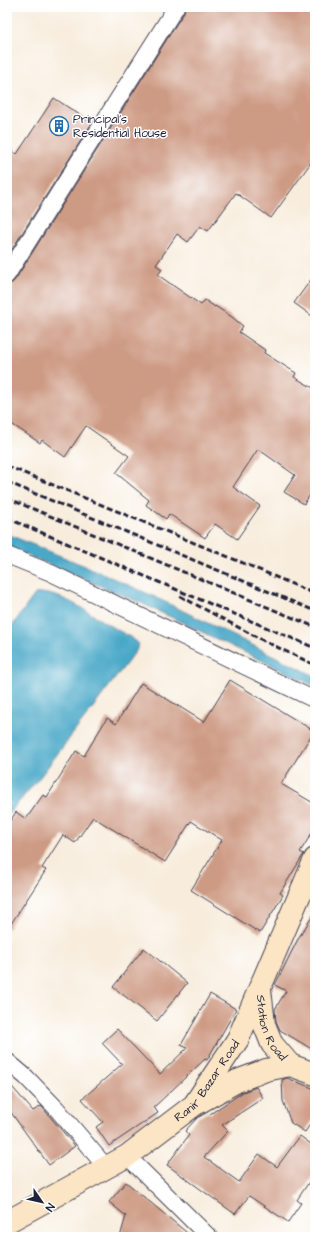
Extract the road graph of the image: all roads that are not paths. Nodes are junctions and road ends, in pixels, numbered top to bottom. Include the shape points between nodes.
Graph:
1 (176, 7) edge
2 (7, 275) edge
3 (7, 555) edge
4 (315, 700) edge
5 (315, 859) edge
6 (260, 987) junction
7 (7, 1061) edge
8 (290, 1065) junction
9 (315, 1074) edge
10 (194, 1106) junction
11 (127, 1156) junction
12 (106, 1167) junction
13 (7, 1222) edge
14 (209, 1237) edge

1 - 2 street
3 - 4 street via 49,572
5 - 6 main road, Ranir Bazar Road
6 - 8 main road, Station Road via 264,1024 272,1044
6 - 10 main road, Ranir Bazar Road via 238,1039
7 - 12 street via 41,1092
8 - 9 main road, Station Road
8 - 10 main road, Station Road via 266,1070 237,1081
10 - 11 main road, Ranir Bazar Road
11 - 12 main road, Ranir Bazar Road
11 - 14 street
12 - 13 main road, Ranir Bazar Road

